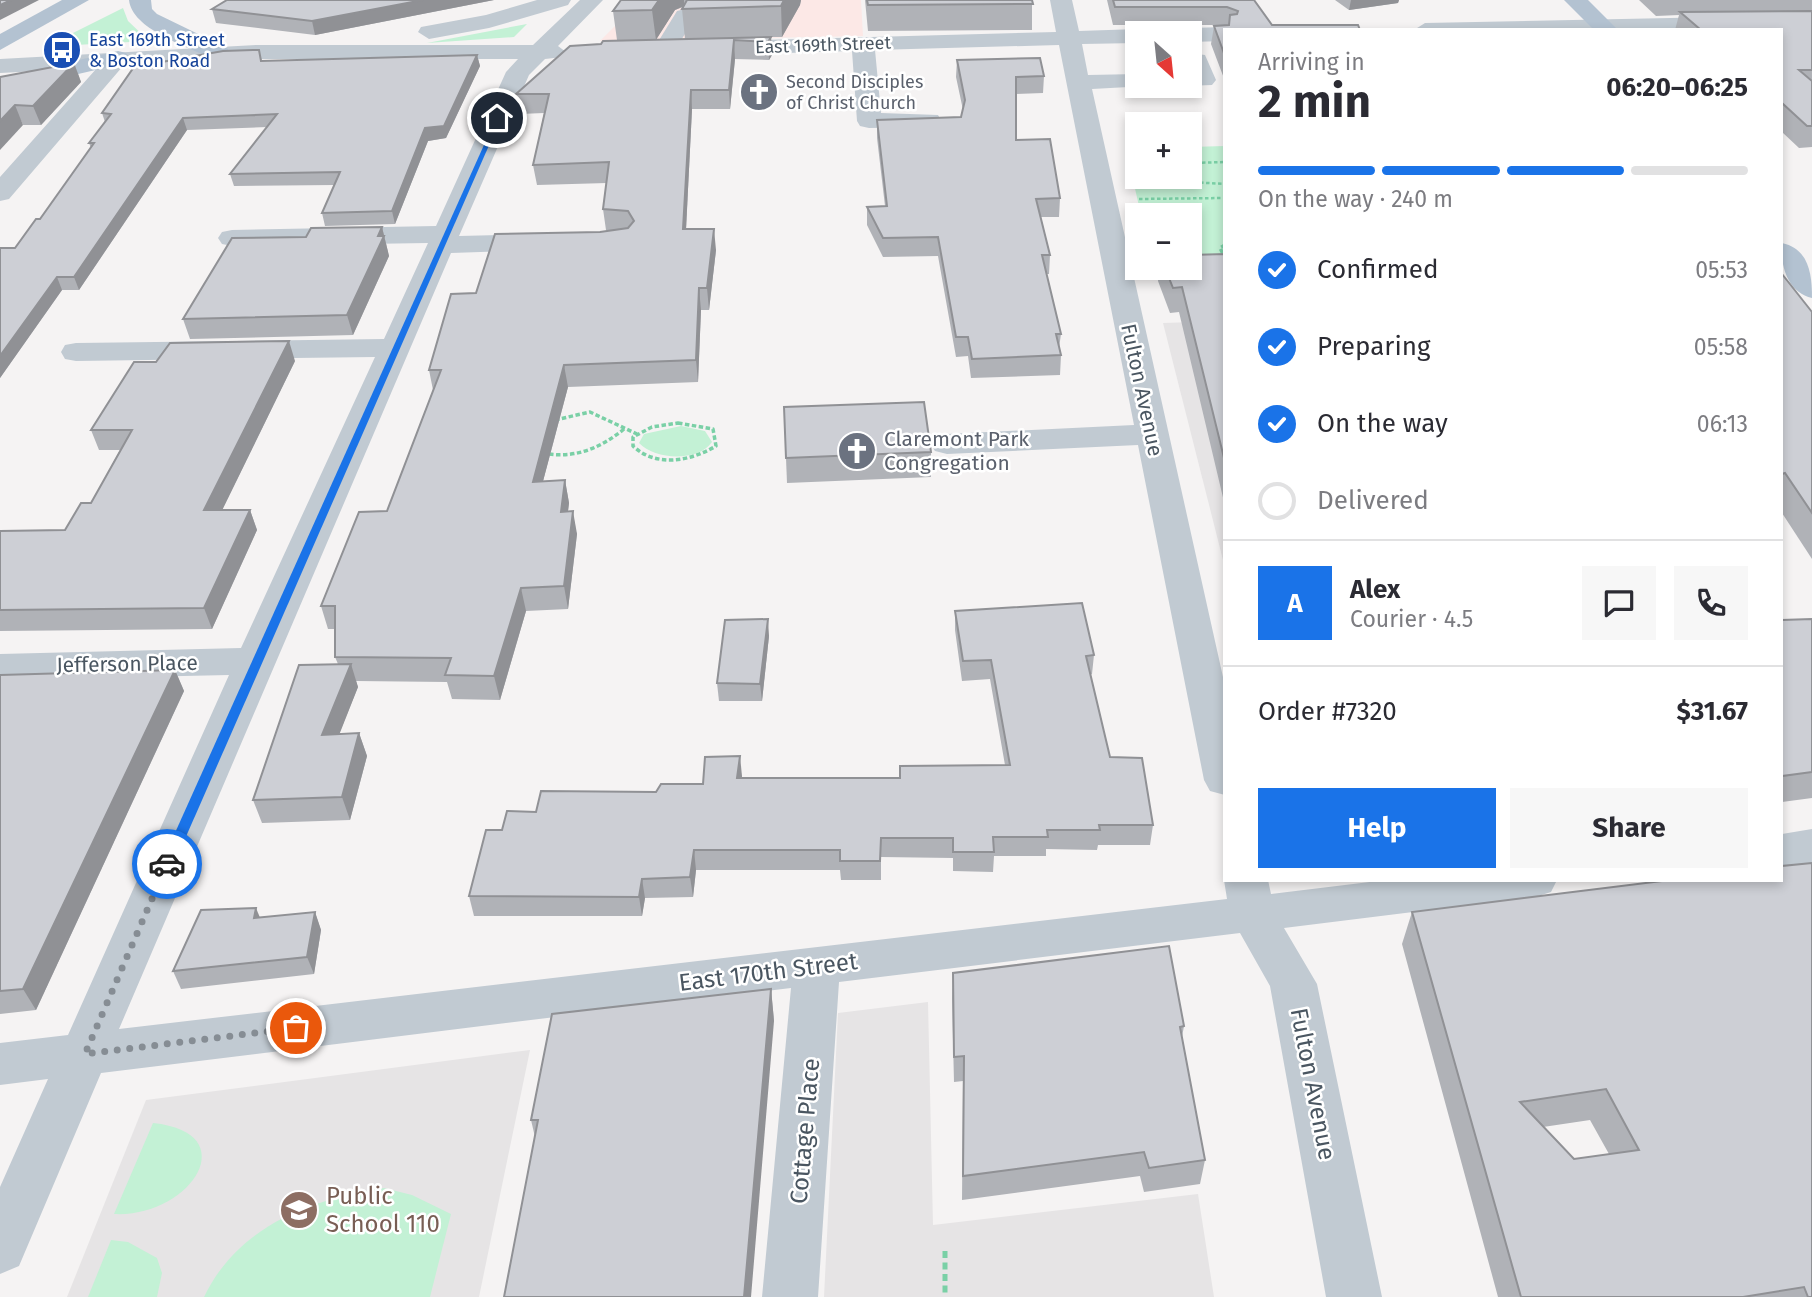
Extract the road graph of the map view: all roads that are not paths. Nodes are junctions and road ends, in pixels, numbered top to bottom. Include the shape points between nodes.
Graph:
1 (78, 0) edge
2 (140, 0) edge
3 (560, 0) edge
4 (592, 0) edge
5 (1061, 0) edge
6 (1575, 0) edge
7 (685, 16) dead end
8 (1812, 22) edge
9 (1606, 28) edge
10 (1223, 34) edge
11 (1202, 35) edge
12 (1125, 36) edge
13 (855, 38) junction
14 (1068, 38) junction
15 (0, 43) edge
16 (664, 50) junction
17 (256, 51) junction
18 (636, 51) edge
19 (557, 52) junction
20 (219, 53) junction
21 (118, 58) junction
22 (0, 66) edge
23 (865, 69) junction
24 (891, 69) dead end
25 (1125, 80) edge
26 (1076, 82) junction
27 (0, 85) edge
28 (950, 120) edge
29 (4, 183) edge
30 (232, 238) edge
31 (443, 240) junction
32 (565, 242) edge
33 (1783, 252) edge
34 (1812, 289) edge
35 (394, 348) junction
36 (76, 352) dead end
37 (1152, 435) junction
38 (947, 444) dead end
39 (255, 661) junction
40 (0, 667) edge
41 (1223, 771) edge
42 (1812, 846) edge
43 (1783, 850) edge
44 (1503, 882) edge
45 (1250, 898) edge
46 (817, 966) junction
47 (85, 1054) junction
48 (0, 1064) edge
49 (0, 1248) edge
50 (790, 1297) edge
51 (1354, 1297) edge

1 - 15 main road
2 - 20 main road via 141,11 149,19
3 - 17 street via 450,29
4 - 19 street
5 - 14 street, Fulton Avenue
6 - 9 main road
7 - 16 street
8 - 9 street
10 - 11 street
12 - 14 street, East 169th Street
13 - 14 street, East 169th Street
13 - 16 street, East 169th Street via 803,36
13 - 23 street
14 - 26 street, Fulton Avenue
16 - 18 street, East 169th Street
17 - 19 street
17 - 20 street
19 - 31 street via 518,72
20 - 21 street
21 - 22 street
21 - 27 main road
21 - 29 street
23 - 24 street
23 - 28 street via 869,121
25 - 26 street
26 - 37 street, Fulton Avenue
30 - 31 street
31 - 32 street
31 - 35 street
33 - 34 main road
35 - 36 street
35 - 39 street
37 - 38 street
37 - 41 street, Fulton Avenue
39 - 40 street, Jefferson Place
39 - 47 street
42 - 43 street
44 - 45 street, East 170th Street
45 - 46 street, East 170th Street
45 - 51 street, Fulton Avenue via 1293,984
46 - 47 street, East 170th Street
46 - 50 street, Cottage Place
47 - 48 street, East 170th Street
47 - 49 street

